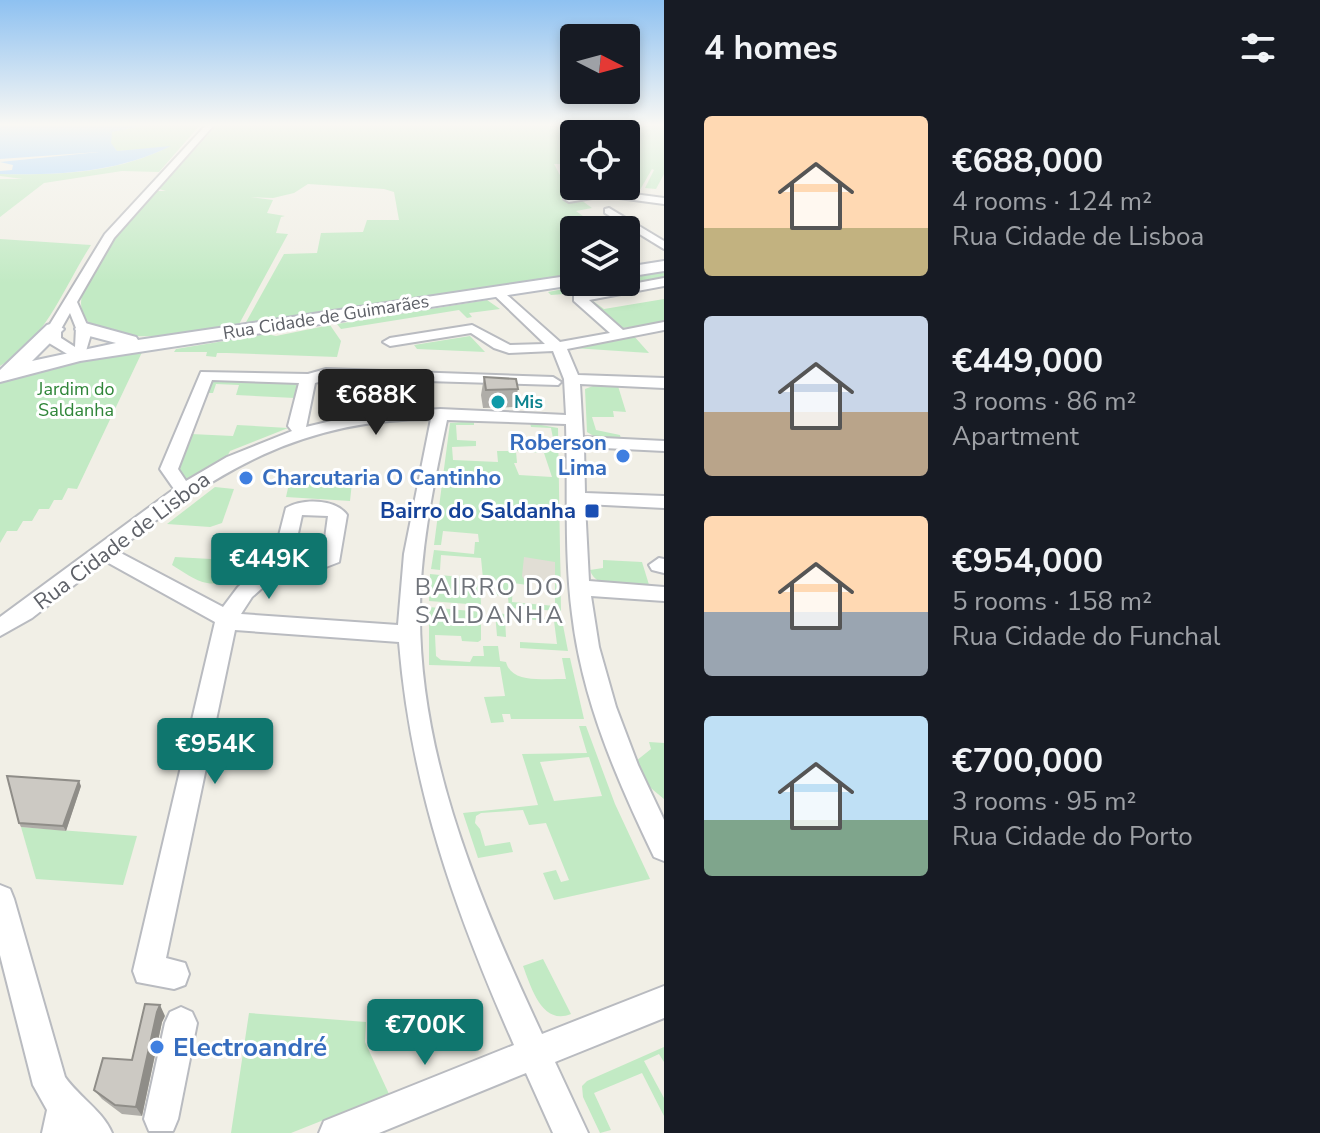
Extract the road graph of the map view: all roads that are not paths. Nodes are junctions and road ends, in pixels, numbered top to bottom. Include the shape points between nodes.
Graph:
1 (162, 178) edge
2 (625, 200) edge
3 (609, 211) dead end
4 (657, 215) edge
5 (664, 246) edge
6 (664, 266) edge
7 (640, 270) edge
8 (560, 282) edge
9 (664, 282) edge
10 (498, 291) junction
11 (71, 303) junction
12 (664, 326) edge
13 (54, 329) junction
14 (85, 329) junction
15 (619, 334) junction
16 (390, 342) dead end
17 (150, 343) junction
18 (555, 345) junction
19 (79, 355) junction
20 (1, 376) edge
21 (308, 379) junction
22 (572, 379) junction
23 (553, 382) dead end
24 (664, 383) edge
25 (440, 414) junction
26 (469, 415) junction
27 (360, 418) junction
28 (575, 420) junction
29 (301, 431) junction
30 (576, 442) junction
31 (664, 446) edge
32 (184, 491) junction
33 (577, 498) junction
34 (664, 502) edge
35 (105, 553) junction
36 (283, 558) dead end
37 (581, 588) junction
38 (664, 594) edge
39 (227, 618) junction
40 (0, 628) edge
41 (409, 634) junction
42 (654, 807) edge
43 (664, 848) edge
44 (0, 899) edge
45 (174, 974) dead end
46 (664, 1002) edge
47 (181, 1023) dead end
48 (535, 1055) junction
49 (161, 1119) dead end
50 (62, 1120) edge
51 (95, 1133) edge
52 (336, 1133) edge
53 (571, 1133) edge

1 - 11 street via 109,236
2 - 4 street
3 - 4 street
4 - 5 street
6 - 7 main road
8 - 10 main road, Rua Cidade de Guimarães
9 - 15 street via 579,298
10 - 17 main road, Rua Cidade de Guimarães
10 - 18 street
11 - 13 street
11 - 14 street
12 - 15 street
13 - 19 street via 54,340
13 - 20 main road
14 - 17 main road
14 - 19 street
15 - 18 street
16 - 18 street via 472,329 512,350
17 - 19 main road, Rua Cidade de Guimarães
18 - 22 street via 564,354
19 - 20 main road, Rua Cidade de Guimarães
21 - 23 street via 326,373
21 - 29 street via 296,426
21 - 32 street via 206,375 169,469
22 - 24 street
22 - 28 street
25 - 26 street, Rua Cidade de Lisboa
25 - 27 street, Rua Cidade de Lisboa
25 - 41 street
26 - 27 street via 467,387 370,382 365,384
26 - 28 street, Rua Cidade de Lisboa
27 - 29 street, Rua Cidade de Lisboa
28 - 30 street
29 - 32 street, Rua Cidade de Lisboa via 249,452
30 - 31 street
30 - 33 street
32 - 35 street, Rua Cidade de Lisboa
33 - 34 street
33 - 37 street
35 - 39 street
35 - 40 street, Rua Cidade de Lisboa
36 - 39 street via 245,592
37 - 38 street
37 - 42 street via 593,662 613,728
39 - 41 street via 256,626
39 - 45 street via 148,971
41 - 48 street via 441,820 495,972
42 - 43 street
44 - 50 street
46 - 48 street
47 - 49 street
48 - 52 street
48 - 53 street
50 - 51 street

